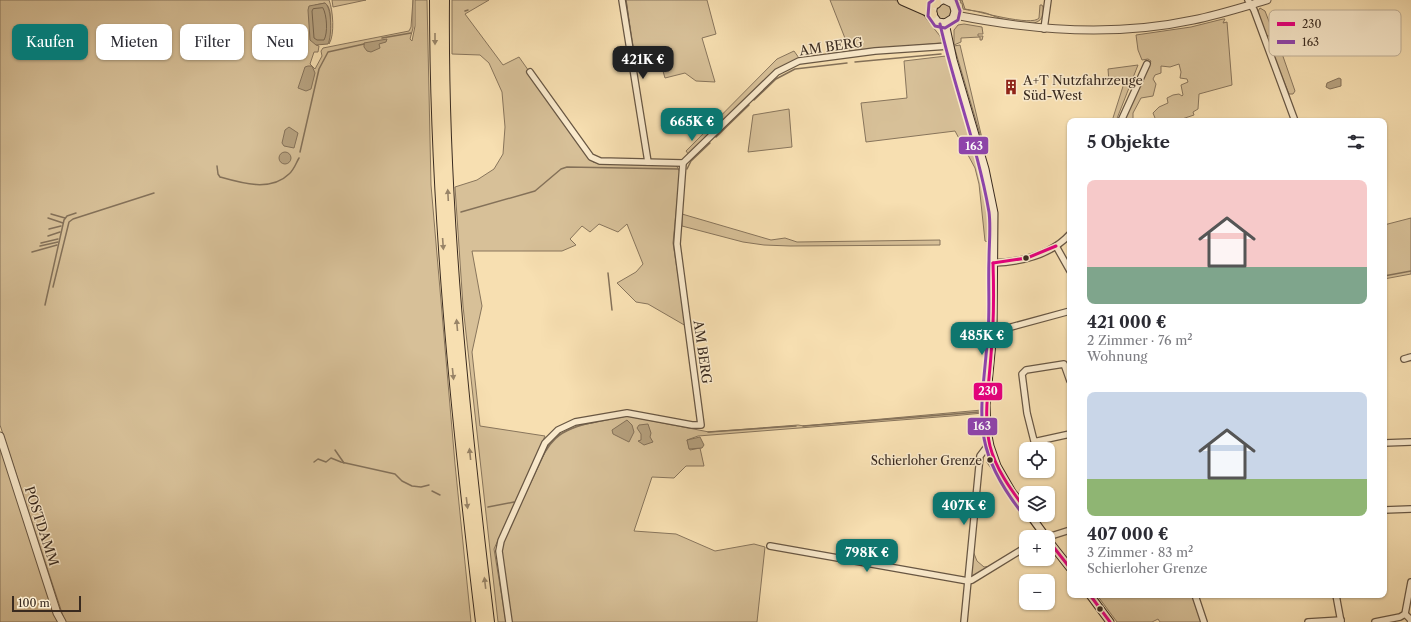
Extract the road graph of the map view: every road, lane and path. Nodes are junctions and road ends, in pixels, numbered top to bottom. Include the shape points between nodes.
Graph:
1 (435, 0) edge
2 (444, 0) edge
3 (622, 0) edge
4 (902, 0) edge
5 (1048, 0) edge
6 (1267, 0) edge
7 (941, 1) edge
8 (1249, 2) edge
9 (912, 4) junction
10 (932, 14) junction
11 (955, 15) junction
12 (945, 23) junction
13 (1044, 29) junction
14 (950, 46) junction
15 (1269, 54) edge
16 (1270, 56) edge
17 (1147, 64) dead end
18 (530, 72) dead end
19 (1122, 118) edge
20 (1294, 118) edge
21 (648, 162) junction
22 (683, 163) junction
23 (1067, 237) edge
24 (1056, 246) junction
25 (993, 263) junction
26 (1067, 266) edge
27 (1067, 312) edge
28 (993, 332) junction
29 (1411, 357) edge
30 (1404, 359) dead end
31 (1067, 372) edge
32 (1067, 435) edge
33 (0, 436) edge
34 (1411, 442) edge
35 (1387, 443) edge
36 (990, 446) junction
37 (1019, 500) edge
38 (1411, 509) edge
39 (1387, 510) edge
40 (1067, 531) edge
41 (1055, 535) edge
42 (770, 546) dead end
43 (1055, 548) edge
44 (1019, 551) edge
45 (1067, 564) edge
46 (968, 581) junction
47 (1411, 582) edge
48 (1092, 598) edge
49 (1196, 598) edge
50 (1337, 598) edge
51 (1405, 614) junction
52 (1341, 621) edge
53 (62, 622) edge
54 (481, 622) edge
55 (489, 622) edge
56 (509, 622) edge
57 (964, 622) edge
58 (1110, 622) edge
59 (1204, 622) edge
60 (1308, 622) edge
61 (1375, 622) edge
62 (1411, 622) edge

1 -> 54 highway via 439,179 447,305
55 -> 2 highway via 455,296 444,98
3 - 21 street
4 - 9 highway
5 - 13 street
6 - 8 main road
7 - 9 highway
7 - 10 main road via 932,8
7 - 11 main road via 953,4
8 - 13 main road via 1192,20 1135,29
8 - 15 street
9 - 10 highway
10 - 12 main road via 938,22
11 - 12 main road
11 - 13 main road
12 - 14 main road
14 - 22 street, AM BERG via 875,51 792,63 777,72
14 - 25 main road via 991,191 994,213
16 - 20 street
17 - 19 street
18 - 21 street via 591,157 600,161
21 - 22 street
22 - 56 street, AM BERG via 677,244 701,425 627,413 575,422 558,430 545,443 501,541 499,551
23 - 24 street
24 - 25 street via 1027,258
24 - 26 street
25 - 28 main road
27 - 28 street
28 - 36 main road via 986,405
29 - 30 street
31 - 32 street via 1064,364 1026,370 1022,374 1034,441
33 - 53 main road, POSTDAMM
34 - 35 street
36 - 37 main road via 1006,482
36 - 46 street via 980,456
38 - 39 street
40 - 41 street
42 - 46 street
43 - 45 main road
44 - 46 street
46 - 57 street
47 - 51 street
48 - 58 main road
49 - 59 street
50 - 52 street
51 - 61 street via 1400,618
51 - 62 street
52 - 60 street

